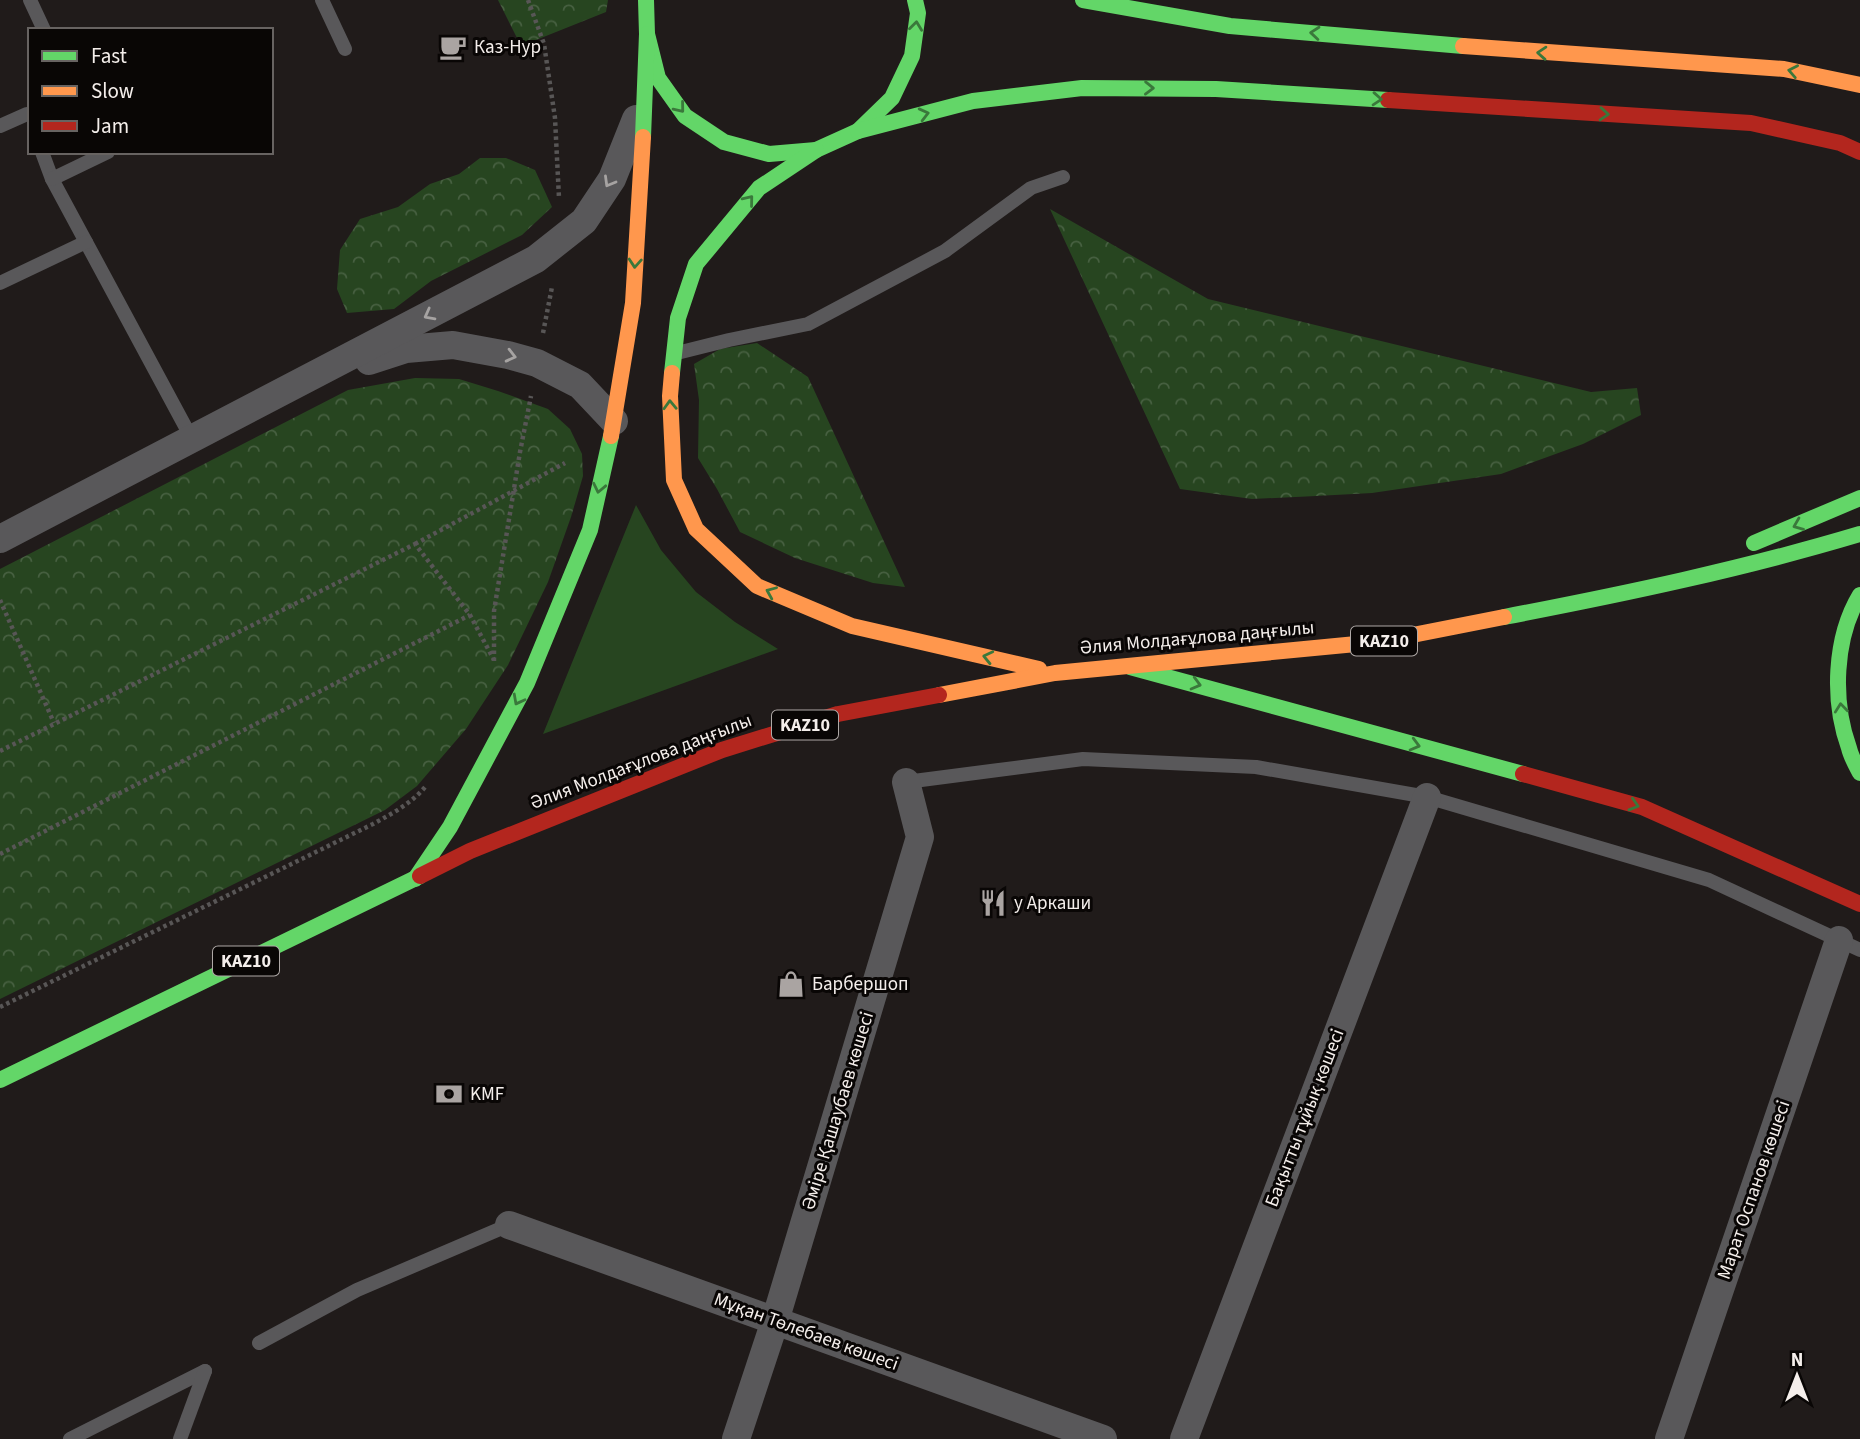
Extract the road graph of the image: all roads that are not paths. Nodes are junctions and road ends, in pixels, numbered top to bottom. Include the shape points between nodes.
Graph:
1 (30, 0) edge
2 (322, 0) edge
3 (646, 0) edge
4 (915, 0) edge
5 (1083, 0) edge
6 (43, 28) edge
7 (647, 34) junction
8 (345, 49) dead end
9 (1860, 85) edge
10 (645, 97) junction
11 (28, 113) edge
12 (0, 126) edge
13 (858, 131) junction
14 (816, 150) junction
15 (1860, 152) edge
16 (43, 154) edge
17 (104, 154) edge
18 (1063, 177) dead end
19 (52, 179) junction
20 (86, 242) junction
21 (0, 284) edge
22 (675, 353) junction
23 (302, 381) junction
24 (614, 421) junction
25 (192, 439) junction
26 (1860, 498) edge
27 (1860, 534) edge
28 (0, 539) edge
29 (1635, 592) junction
30 (1860, 595) edge
31 (1130, 667) junction
32 (1055, 673) junction
33 (1860, 773) edge
34 (906, 782) joint
35 (1427, 797) junction
36 (415, 879) junction
37 (1860, 904) edge
38 (1849, 945) edge
39 (0, 1080) edge
40 (509, 1224) joint
41 (775, 1321) junction
42 (259, 1343) dead end
43 (70, 1439) edge
44 (180, 1439) edge
45 (736, 1439) edge
46 (1103, 1439) edge
47 (1184, 1439) edge
48 (1669, 1439) edge

1 - 6 lane
2 - 8 lane
3 - 7 main road
13 -> 4 main road via 892,98 912,56 918,13
9 -> 5 main road via 1784,69 1230,26
7 - 10 main road
7 -> 14 main road via 657,78 685,116 724,142 769,154
10 -> 23 street via 612,179 584,221 536,259
10 -> 24 main road via 633,303
11 - 12 lane
13 - 14 main road
13 -> 15 main road via 973,101 1082,88 1202,89 1751,123 1840,143
22 -> 14 main road via 678,318 696,264 759,188
16 - 19 lane
17 - 19 lane
18 - 22 lane via 1031,188 945,251 808,324
19 - 20 lane
20 - 21 lane
20 - 25 lane
32 -> 22 main road via 852,626 757,586 695,529 674,480 670,396
23 -> 24 street via 406,349 453,345 537,363 580,385
23 - 25 street
24 -> 36 main road via 590,530 527,683 450,827
25 - 28 street
26 -> 29 main road, KAZ10
27 - 29 main road, KAZ10
29 - 31 main road, Әлия Молдағұлова даңғылы / KAZ10 via 1377,642
33 -> 30 main road via 1847,746 1839,673 1842,640
31 - 32 main road, Әлия Молдағұлова даңғылы / KAZ10
31 -> 37 main road via 1642,807
32 - 36 main road, Әлия Молдағұлова даңғылы / KAZ10 via 838,715 722,750 470,850
34 - 35 lane via 1083,760 1256,767
34 - 41 street, Әміре Қашаубаев көшесі via 920,837
35 - 38 lane via 1709,880
35 - 47 street, Бақытты тұйық көшесі
36 - 39 main road, Әлия Молдағұлова даңғылы / KAZ10
38 - 48 street, Марат Оспанов көшесі
40 - 41 street, Мұқан Төлебаев көшесі
40 - 42 lane via 357,1290
41 - 45 street, Әміре Қашаубаев көшесі
41 - 46 street, Мұқан Төлебаев көшесі
43 - 44 lane via 205,1371

